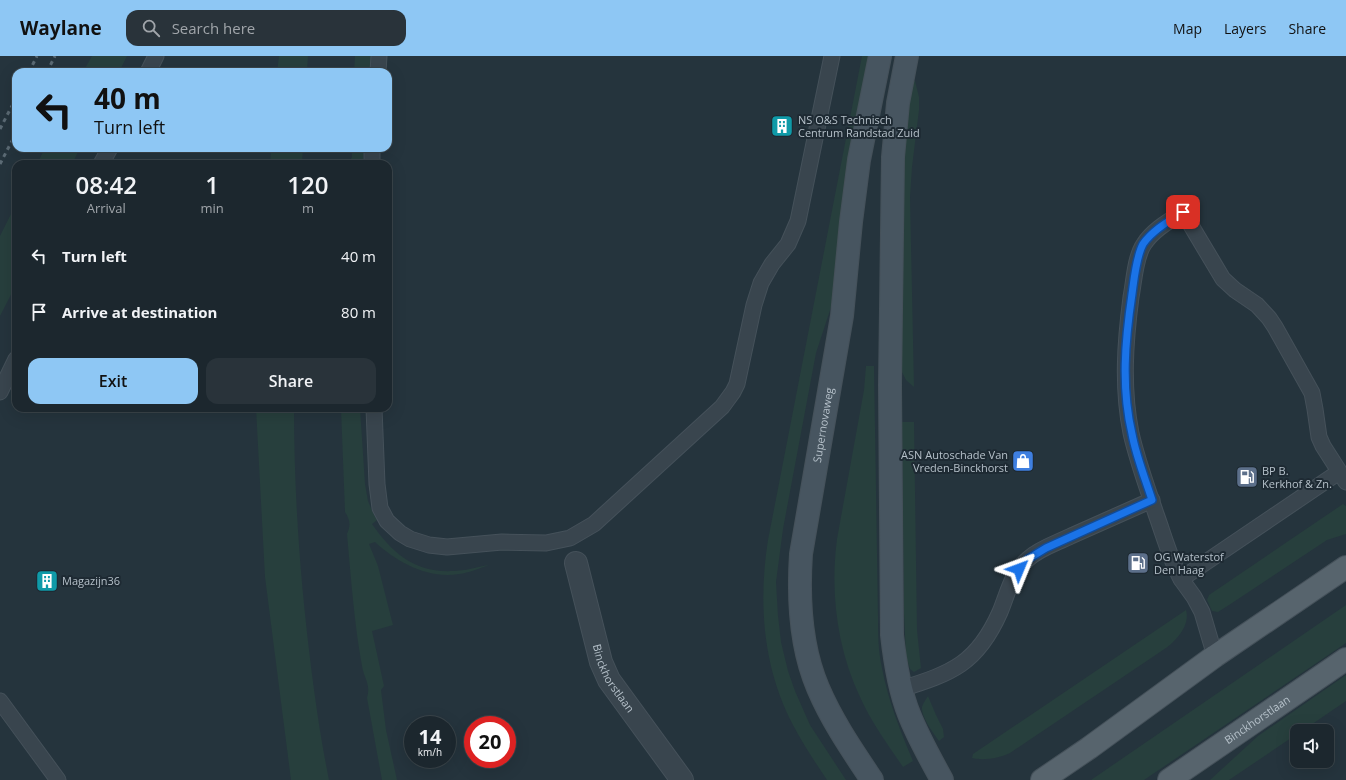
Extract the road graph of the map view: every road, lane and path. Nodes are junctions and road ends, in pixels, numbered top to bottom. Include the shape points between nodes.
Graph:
1 (156, 56) edge
2 (379, 56) edge
3 (832, 56) edge
4 (880, 56) edge
5 (907, 56) edge
6 (150, 68) edge
7 (378, 68) edge
8 (12, 367) edge
9 (0, 392) edge
10 (374, 412) edge
11 (1343, 477) edge
12 (1152, 500) junction
13 (570, 538) junction
14 (576, 562) joint
15 (1346, 567) edge
16 (1181, 579) junction
17 (1215, 656) junction
18 (1346, 659) edge
19 (901, 689) junction
20 (0, 701) edge
21 (58, 780) edge
22 (682, 780) edge
23 (872, 780) edge
24 (942, 780) edge
25 (1042, 780) edge
26 (1168, 780) edge

1 - 6 lane
2 - 7 lane
3 - 13 lane via 798,220 788,244 761,283 733,392 722,407 604,516
4 - 23 main road, Supernovaweg via 859,160 842,316 807,516 799,582 805,641 818,688 843,736
5 - 19 main road via 895,136 891,296 892,616 894,652
8 - 9 lane
10 - 13 lane via 380,508 387,520 400,533 429,546 447,547 502,542 546,543
11 - 12 lane via 1319,437 1309,387 1275,327 1257,305 1223,279 1183,212 1158,229 1143,245 1134,277 1126,342 1125,382 1129,417 1136,452
11 - 16 lane
12 - 16 lane
12 - 19 lane via 1046,548 1028,559 1014,575 1000,612 973,655 945,673
13 - 14 lane
14 - 22 street, Binckhorstlaan via 604,670
15 - 17 main road
16 - 17 lane via 1202,612
17 - 25 main road
18 - 26 main road, Binckhorstlaan
19 - 24 main road via 921,742
20 - 21 lane

